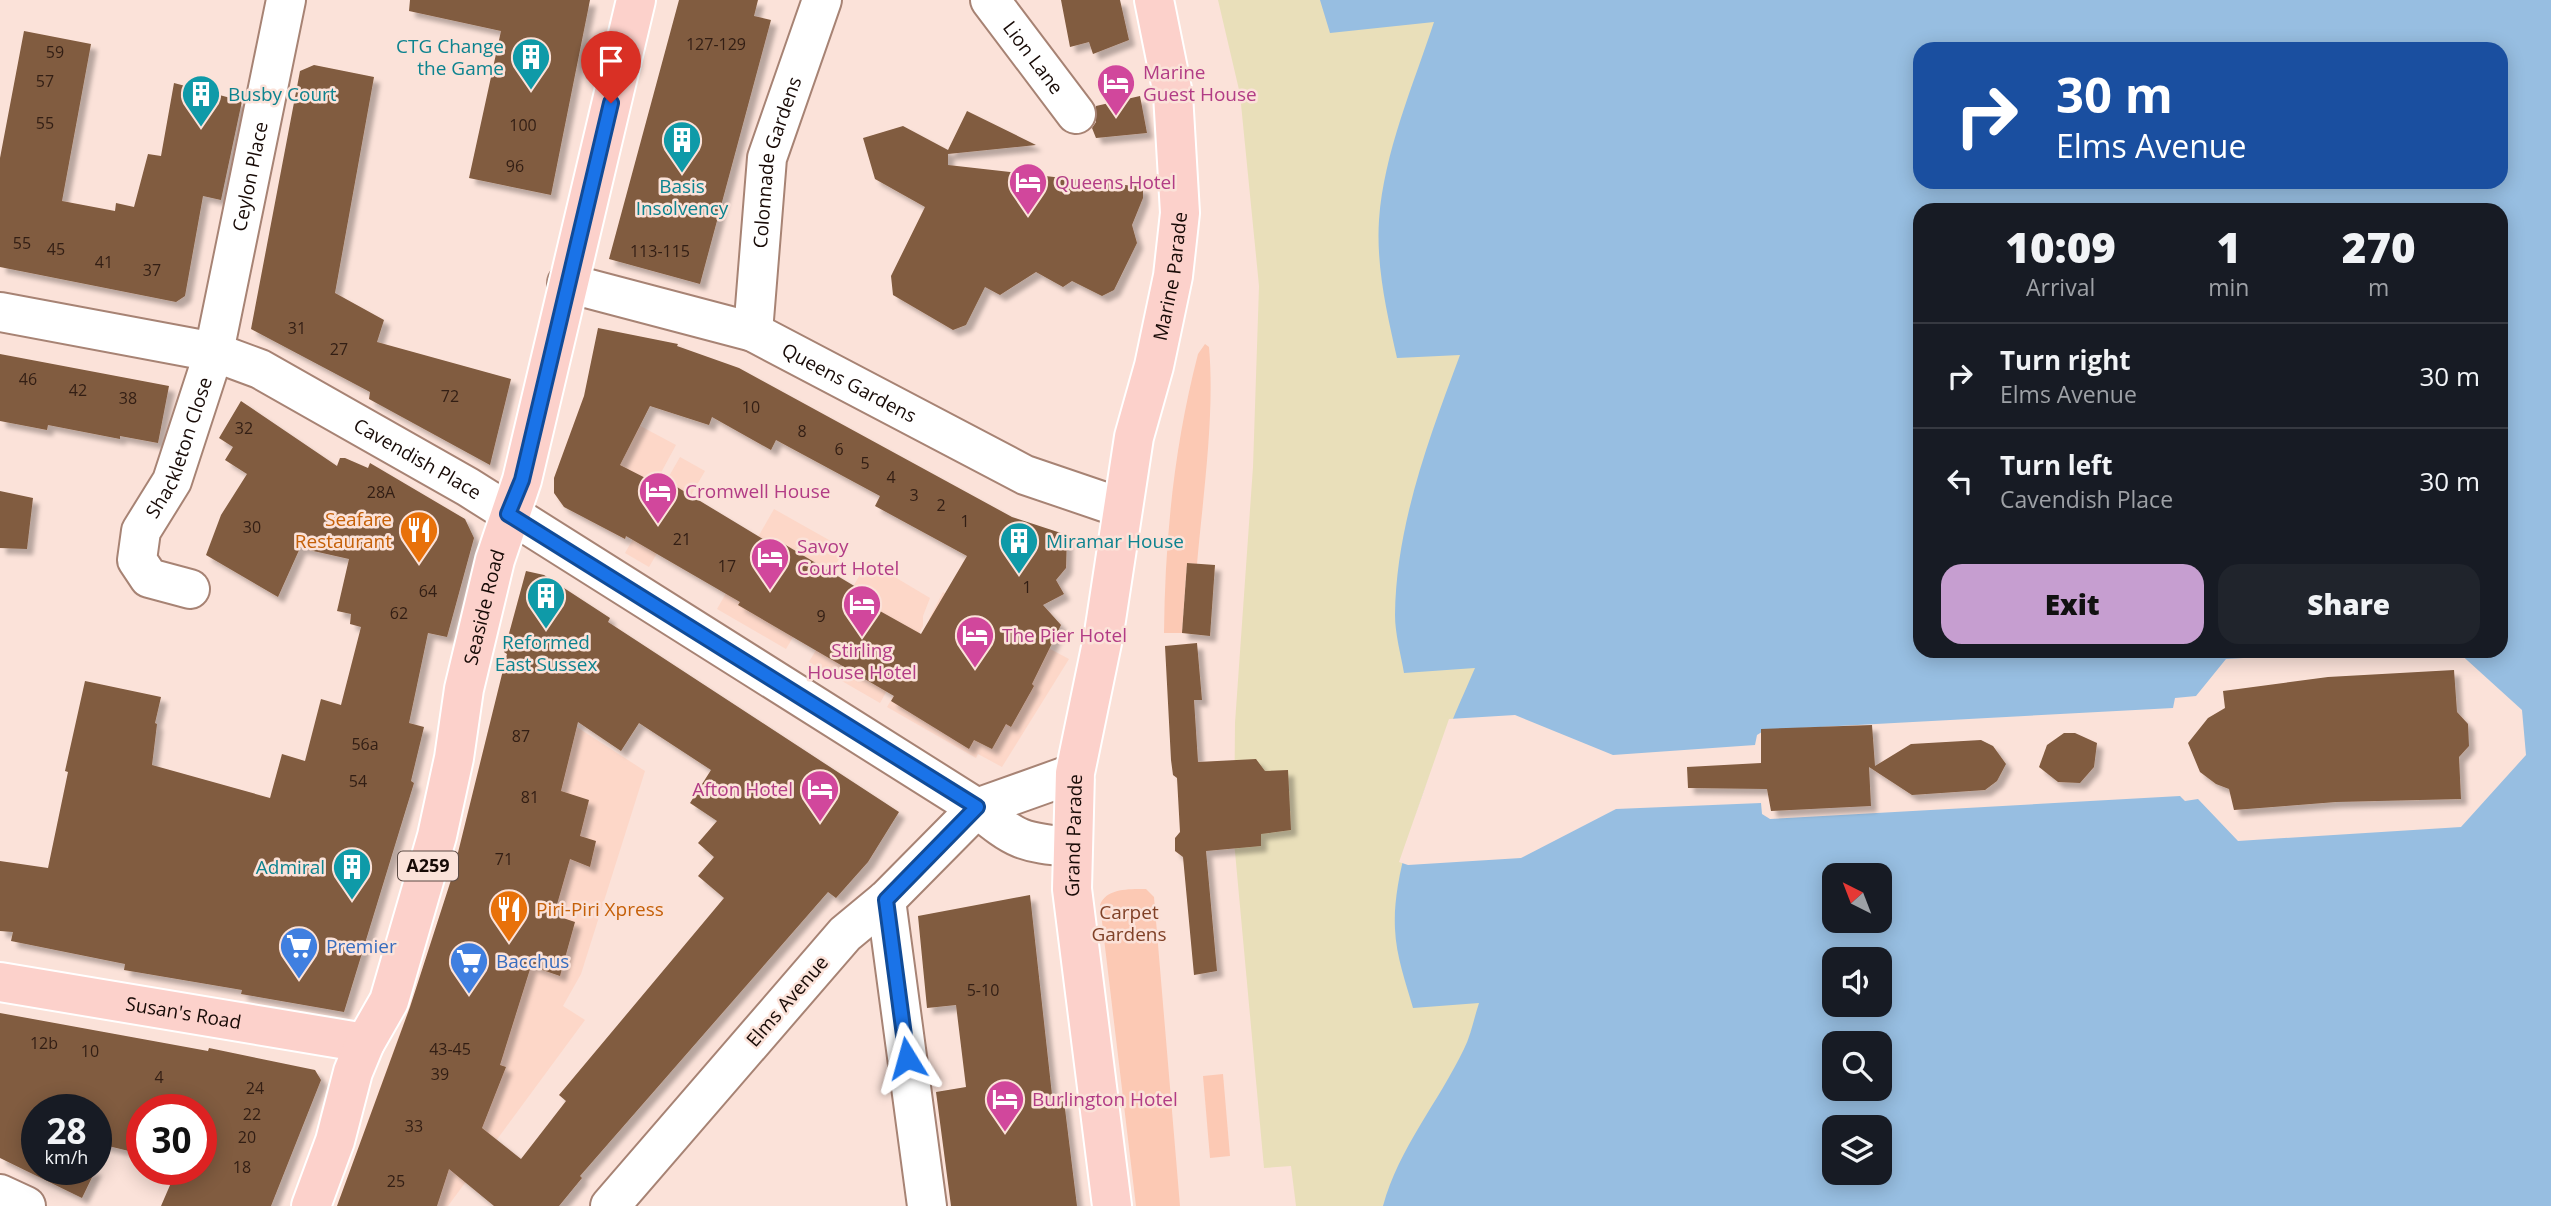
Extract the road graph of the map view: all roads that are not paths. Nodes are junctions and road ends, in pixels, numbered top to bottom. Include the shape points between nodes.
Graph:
1 (286, 0) edge
2 (636, 0) edge
3 (822, 0) edge
4 (990, 0) edge
5 (1154, 0) edge
6 (1076, 114) dead end
7 (567, 283) junction
8 (0, 312) edge
9 (753, 332) junction
10 (214, 352) junction
11 (1122, 508) junction
12 (508, 514) junction
13 (190, 589) dead end
14 (1075, 774) junction
15 (977, 807) junction
16 (1073, 847) junction
17 (886, 900) junction
18 (0, 982) edge
19 (365, 1042) junction
20 (0, 1194) edge
21 (26, 1206) edge
22 (311, 1206) edge
23 (610, 1206) edge
24 (927, 1206) edge
25 (1112, 1206) edge

1 - 10 street, Ceylon Place
2 - 7 main road, Seaside Road / A259
3 - 9 street, Colonnade Gardens via 767,158
4 - 6 street, Lion Lane
5 - 11 main road, Marine Parade via 1173,94 1180,214 1173,276 1134,437
7 - 9 street, Queens Gardens
7 - 12 main road, Seaside Road / A259 via 522,480
8 - 10 street, Cavendish Place
9 - 11 street, Queens Gardens via 1026,475
10 - 12 street, Cavendish Place via 260,369
10 - 13 street, Shackleton Close via 172,481 141,531 137,560 149,578
11 - 14 main road, Grand Parade via 1104,633
12 - 15 street, Cavendish Place
12 - 19 main road, Seaside Road / A259 via 464,689 437,836 389,1001
14 - 15 street
14 - 16 main road, Grand Parade
15 - 16 street, Cavendish Place via 1012,837
15 - 17 street, Elms Avenue
16 - 25 main road, Grand Parade via 1072,889
17 - 23 street, Elms Avenue via 845,934
17 - 24 street
18 - 19 main road, Susan's Road
19 - 22 main road, Seaside Road / A259
20 - 21 street

